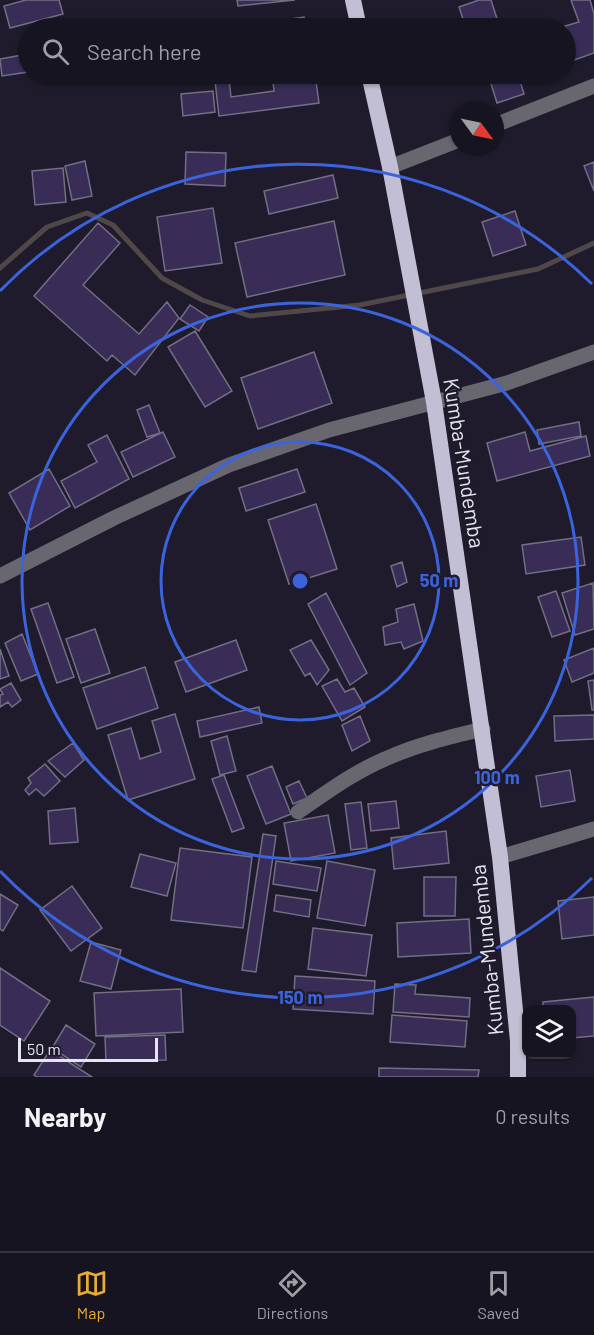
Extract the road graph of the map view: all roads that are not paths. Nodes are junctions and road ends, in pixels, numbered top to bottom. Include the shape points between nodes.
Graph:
1 (353, 0) edge
2 (357, 18) edge
3 (371, 84) edge
4 (594, 86) edge
5 (504, 121) edge
6 (450, 144) edge
7 (390, 167) junction
8 (594, 352) edge
9 (434, 402) junction
10 (0, 576) edge
11 (483, 729) junction
12 (298, 812) dead end
13 (594, 829) edge
14 (500, 857) junction
15 (518, 1077) edge

1 - 2 highway
3 - 7 highway, Kumba-Mundemba
4 - 5 street
6 - 7 street
7 - 9 highway, Kumba-Mundemba
8 - 9 street via 507,383
9 - 10 street via 329,430 229,465
9 - 11 highway, Kumba-Mundemba
11 - 12 street via 432,741 384,759
11 - 14 highway, Kumba-Mundemba
13 - 14 street
14 - 15 highway, Kumba-Mundemba

